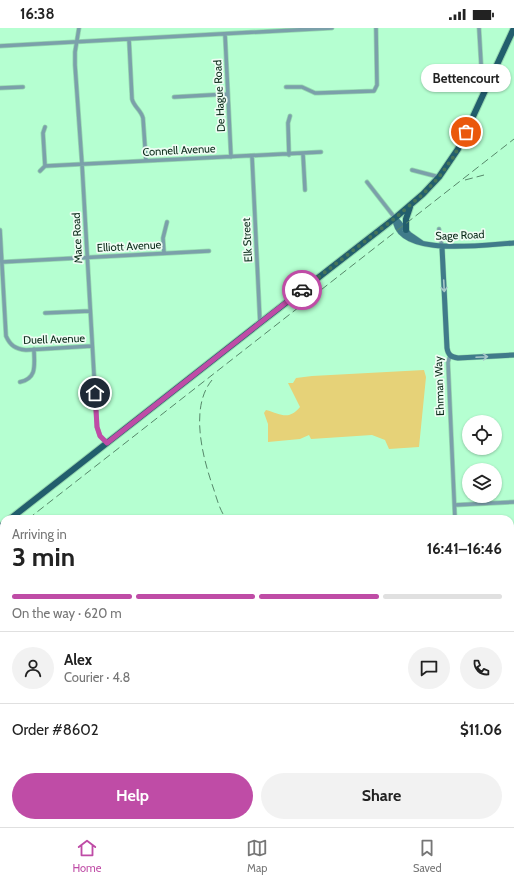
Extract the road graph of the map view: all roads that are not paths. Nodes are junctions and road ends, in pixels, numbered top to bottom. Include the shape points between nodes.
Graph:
1 (79, 28) edge
2 (332, 28) edge
3 (376, 28) edge
4 (479, 28) edge
5 (514, 28) edge
6 (225, 34) junction
7 (129, 39) junction
8 (76, 42) junction
9 (0, 46) edge
10 (488, 85) junction
11 (22, 87) dead end
12 (286, 87) dead end
13 (0, 88) edge
14 (228, 94) junction
15 (174, 97) dead end
16 (290, 116) dead end
17 (45, 127) dead end
18 (321, 152) dead end
19 (304, 154) junction
20 (289, 155) junction
21 (252, 156) junction
22 (230, 157) junction
23 (146, 161) junction
24 (82, 164) junction
25 (45, 166) junction
26 (412, 170) dead end
27 (40, 171) dead end
28 (439, 177) junction
29 (366, 182) dead end
30 (305, 190) dead end
31 (412, 203) junction
32 (395, 218) junction
33 (167, 222) dead end
34 (439, 229) dead end
35 (0, 230) edge
36 (406, 230) junction
37 (514, 243) edge
38 (422, 244) junction
39 (442, 247) junction
40 (209, 251) dead end
41 (164, 253) junction
42 (88, 258) junction
43 (2, 262) junction
44 (90, 311) junction
45 (45, 313) dead end
46 (260, 323) junction
47 (0, 336) edge
48 (6, 336) junction
49 (92, 346) junction
50 (34, 349) junction
51 (514, 355) edge
52 (450, 356) junction
53 (20, 382) dead end
54 (107, 443) junction
55 (514, 502) edge
56 (455, 505) junction
57 (15, 515) edge
58 (455, 515) edge

1 - 8 street, Mace Road
2 - 6 street
3 - 12 street via 376,90 318,93 302,87
4 - 10 street via 482,80
5 - 10 main road
6 - 7 street
6 - 14 street, De Hague Road
7 - 8 street
7 - 23 street via 132,99 143,118
8 - 9 street
8 - 24 street, Mace Road via 75,65
10 - 28 main road via 458,149
11 - 13 street
14 - 15 street
14 - 22 street, De Hague Road
16 - 20 street
17 - 25 street
18 - 19 street, Connell Avenue
19 - 20 street, Connell Avenue
19 - 30 street
20 - 21 street, Connell Avenue
21 - 22 street, Connell Avenue
21 - 46 street, Elk Street
22 - 23 street, Connell Avenue
23 - 24 street, Connell Avenue
24 - 25 street, Connell Avenue
24 - 42 street, Mace Road
25 - 27 street
26 - 28 street
28 - 31 main road
29 - 32 street, Sage Road
31 - 32 main road
31 - 36 main road via 406,219
32 - 36 street
32 - 38 street, Sage Road via 398,230 414,242
32 - 46 main road
33 - 41 street via 163,238
34 - 39 street, Ehrman Way
35 - 43 street
36 - 38 street
37 - 39 street, Sage Road
38 - 39 street, Sage Road
39 -> 52 street, Ehrman Way via 447,348
40 - 41 street, Elliott Avenue
41 - 42 street, Elliott Avenue
42 - 43 street, Elliott Avenue
42 - 44 street, Mace Road
43 - 48 street
44 - 45 street
44 - 49 street, Mace Road
46 - 54 main road
47 - 48 street
48 - 50 street, Duell Avenue via 14,347 22,350
49 - 50 street, Duell Avenue
49 - 54 street, Mace Road via 97,427 100,436
50 - 53 street via 34,372 28,379
52 -> 51 street via 458,358
52 - 56 street, Ehrman Way via 448,362
54 - 57 main road
55 - 56 street
56 - 58 street, Ehrman Way

